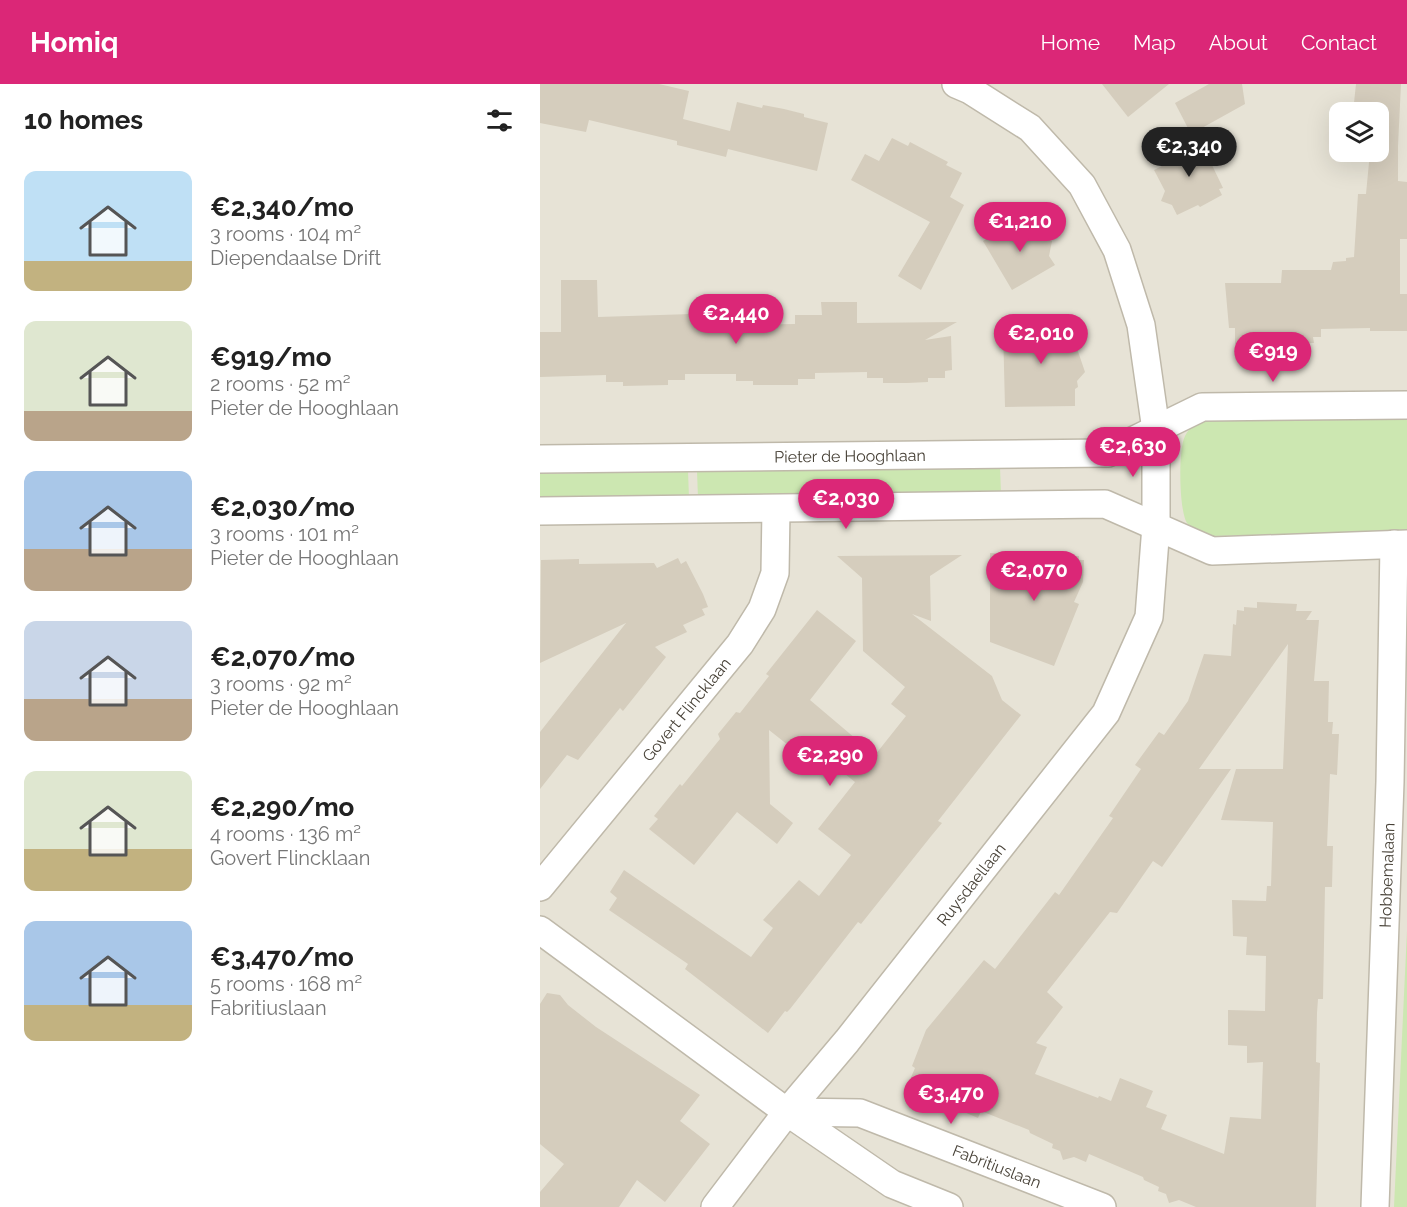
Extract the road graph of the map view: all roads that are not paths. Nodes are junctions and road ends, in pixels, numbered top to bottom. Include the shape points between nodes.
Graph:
1 (956, 84) edge
2 (1407, 405) edge
3 (1156, 430) junction
4 (540, 459) edge
5 (776, 508) junction
6 (540, 511) edge
7 (1156, 526) junction
8 (1401, 544) edge
9 (540, 887) edge
10 (540, 930) edge
11 (787, 1112) junction
12 (715, 1207) edge
13 (949, 1207) edge
14 (1102, 1207) edge
15 (1375, 1207) edge

1 - 3 street via 1030,128 1082,185 1117,250 1141,325
2 - 3 street, Pieter de Hooghlaan via 1202,406
3 - 4 street, Pieter de Hooghlaan via 1108,453
3 - 7 street
5 - 6 street
5 - 7 street via 1095,503
5 - 9 street, Govert Flincklaan via 774,573 762,609 740,644
7 - 8 street via 1212,551
7 - 11 street, Ruysdaellaan via 1149,617 1106,713 848,1041
8 - 15 street, Hobbemalaan
10 - 11 street
11 - 12 street, Ruysdaellaan
11 - 13 street via 892,1184
11 - 14 street, Fabritiuslaan via 860,1113

